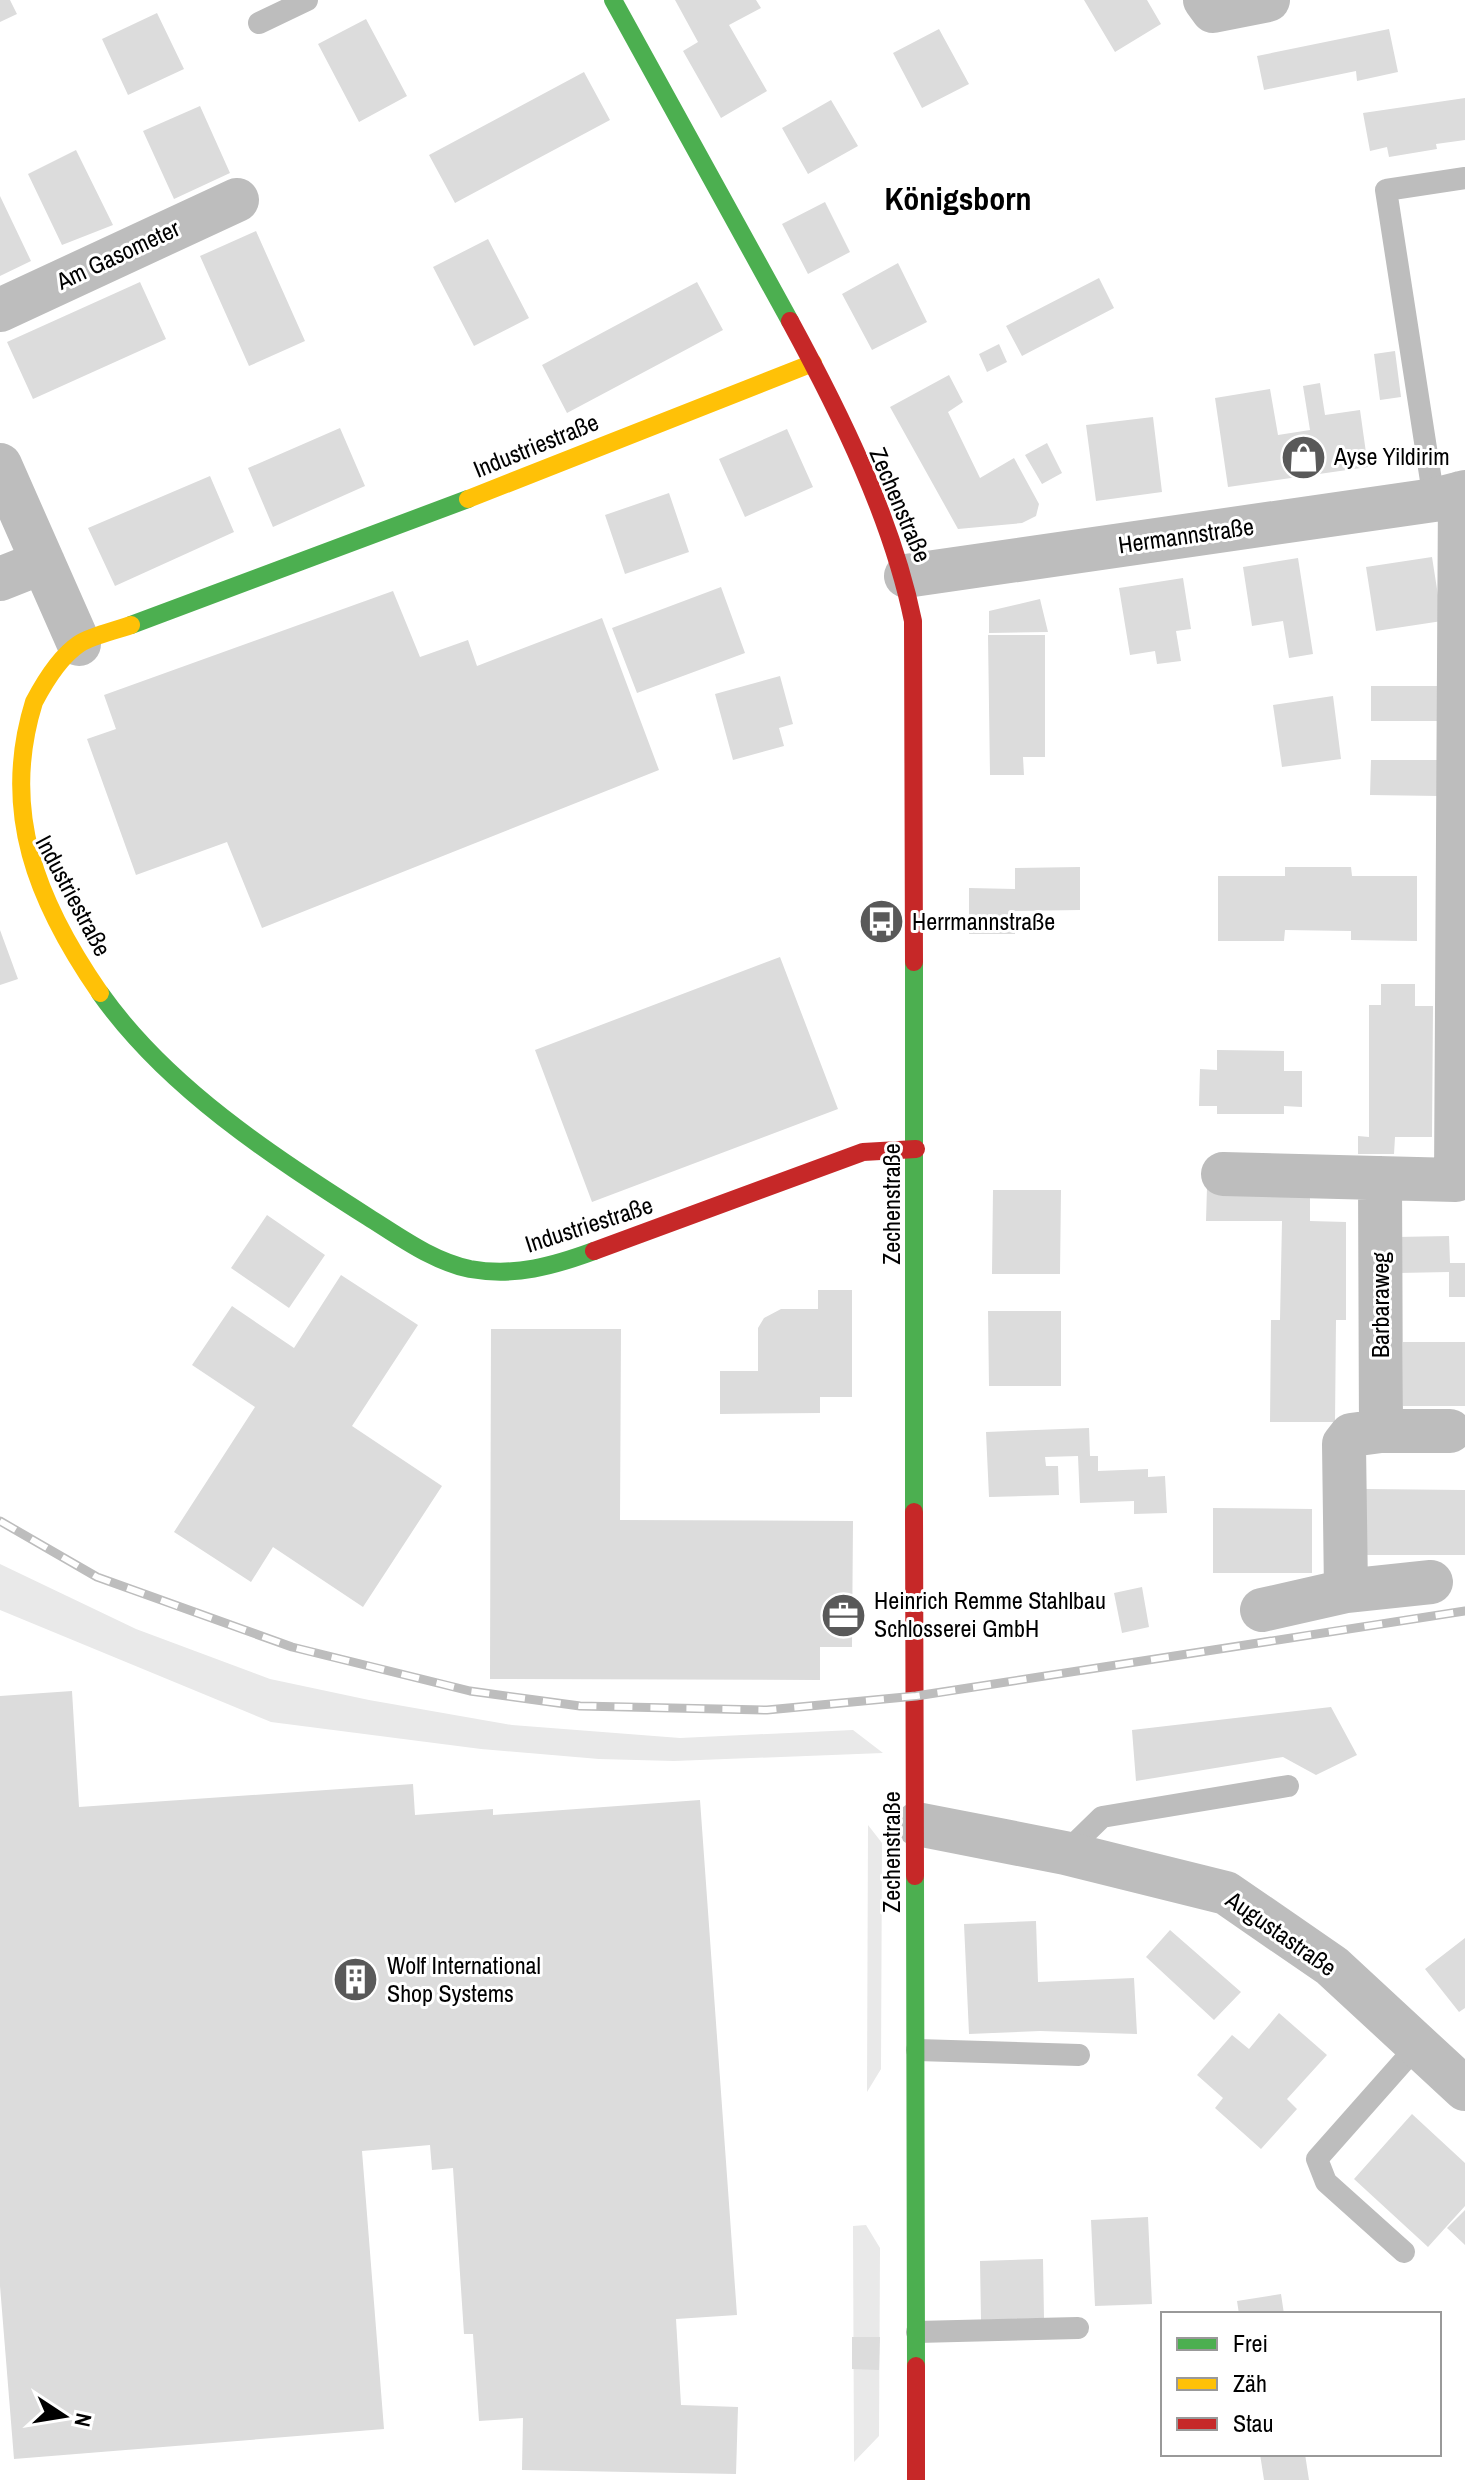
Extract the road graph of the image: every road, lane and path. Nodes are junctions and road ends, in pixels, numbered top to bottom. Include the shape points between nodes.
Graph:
1 (307, 0) edge
2 (613, 0) edge
3 (1205, 0) edge
4 (1268, 0) edge
5 (259, 23) dead end
6 (1465, 178) edge
7 (237, 200) dead end
8 (0, 310) edge
9 (813, 363) junction
10 (0, 465) edge
11 (1453, 495) edge
12 (43, 562) junction
13 (906, 576) junction
14 (0, 579) edge
15 (79, 644) junction
16 (916, 1149) junction
17 (1223, 1174) dead end
18 (1380, 1178) junction
19 (1381, 1431) junction
20 (1450, 1431) dead end
21 (1431, 1582) dead end
22 (1346, 1591) junction
23 (1262, 1610) dead end
24 (1288, 1786) dead end
25 (917, 1824) junction
26 (1065, 1853) junction
27 (1418, 2045) junction
28 (917, 2050) junction
29 (1079, 2055) dead end
30 (1465, 2089) edge
31 (1404, 2252) dead end
32 (1078, 2328) dead end
33 (917, 2332) junction
34 (916, 2480) edge

1 - 5 lane
2 - 9 street, Zechenstraße
3 - 4 street via 1213,11
6 - 11 lane via 1386,190
7 - 8 street, Am Gasometer
9 - 13 street, Zechenstraße via 893,535
9 - 15 street, Industriestraße via 404,524
10 - 12 street
11 - 13 street, Hermannstraße
11 - 18 street via 1456,1180
12 - 14 street
12 - 15 street
13 - 16 street, Zechenstraße via 916,691
15 - 16 street, Industriestraße via 52,670 34,702 18,733 10,768 8,806 17,844 42,895 90,980 149,1053 281,1160 381,1225 446,1262 504,1274 547,1268 863,1152
16 - 25 street, Zechenstraße
17 - 18 street
18 - 19 street, Barbaraweg
19 - 20 street
19 - 22 street via 1351,1435 1344,1444
21 - 22 street
22 - 23 street
24 - 26 lane via 1102,1817
25 - 26 street, Augustastraße
25 - 28 street, Zechenstraße
26 - 27 street, Augustastraße via 1226,1893 1332,1966
27 - 30 street, Augustastraße
27 - 31 lane via 1317,2159 1326,2182
28 - 29 lane
28 - 33 street, Zechenstraße
32 - 33 lane
33 - 34 street, Zechenstraße

